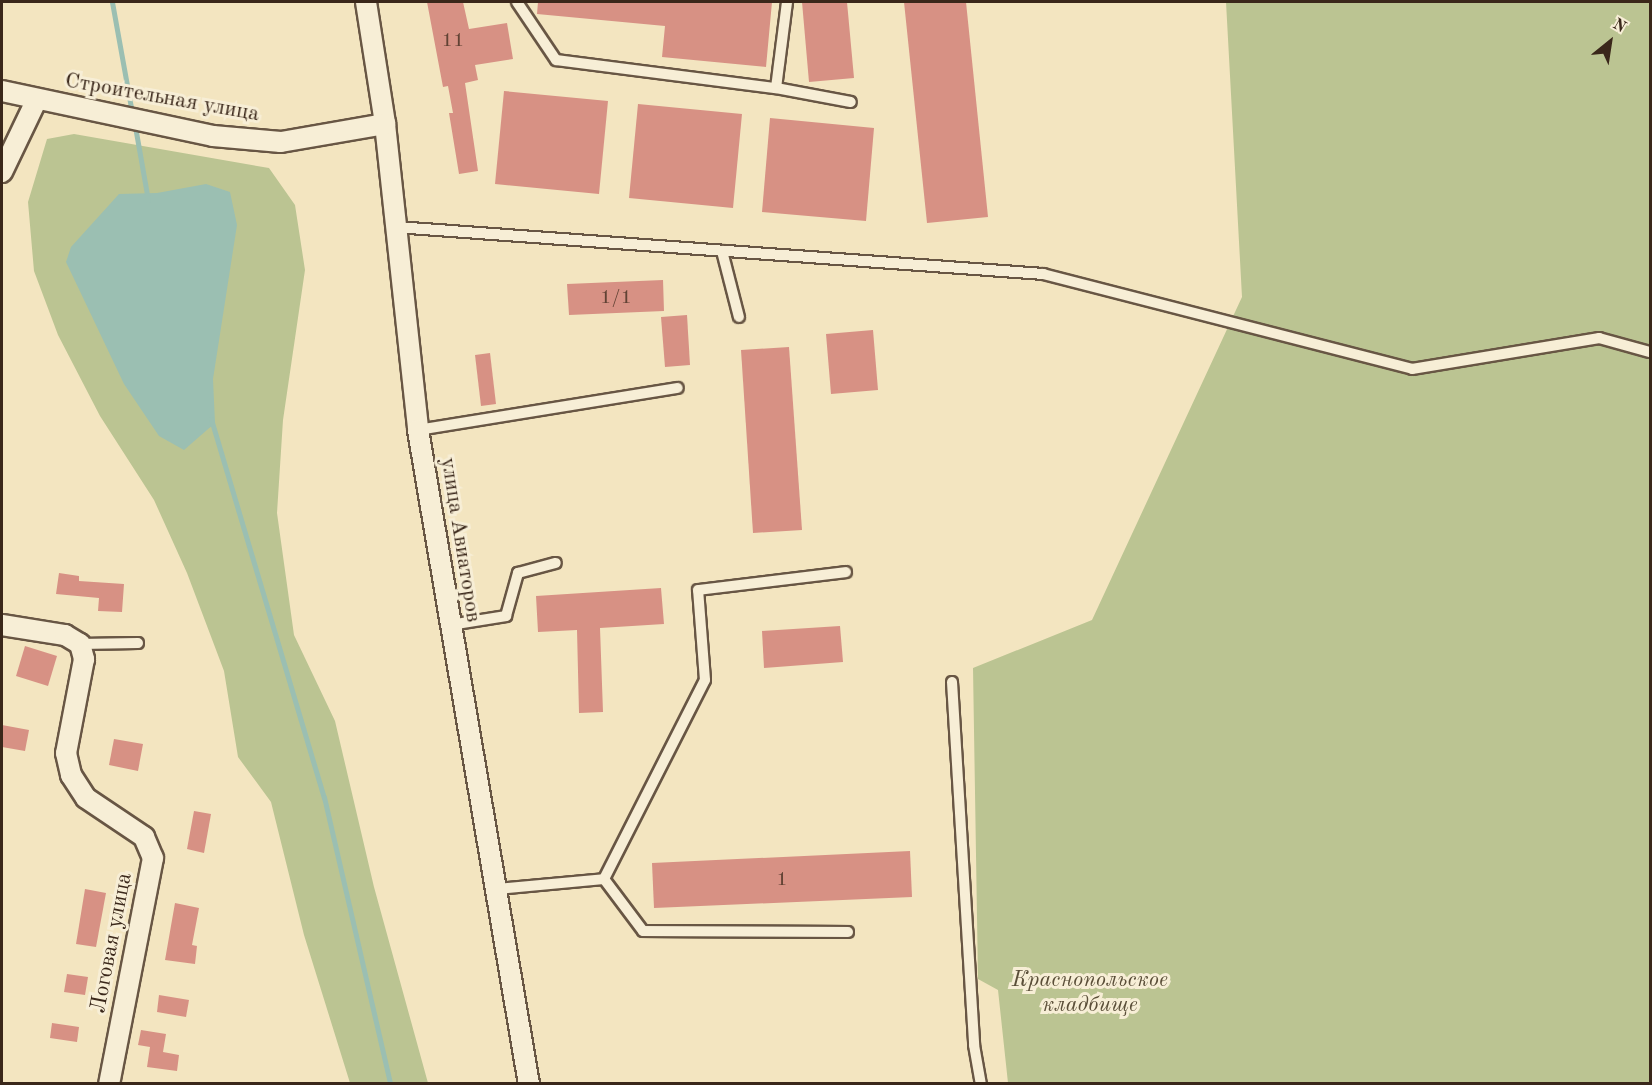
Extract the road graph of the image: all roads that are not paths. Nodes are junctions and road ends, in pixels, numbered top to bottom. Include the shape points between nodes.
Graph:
1 (366, 2) edge
2 (517, 2) edge
3 (787, 2) edge
4 (776, 88) junction
5 (2, 92) edge
6 (37, 99) junction
7 (851, 102) dead end
8 (385, 124) junction
9 (2, 172) edge
10 (396, 227) junction
11 (722, 251) junction
12 (739, 317) dead end
13 (1650, 352) edge
14 (678, 388) dead end
15 (418, 430) junction
16 (556, 563) dead end
17 (846, 572) dead end
18 (2, 625) edge
19 (450, 626) junction
20 (138, 643) dead end
21 (80, 644) junction
22 (952, 682) dead end
23 (604, 879) junction
24 (496, 889) junction
25 (848, 932) dead end
26 (109, 1083) edge
27 (529, 1083) edge
28 (981, 1083) edge

1 - 8 street, улица Авиаторов
2 - 4 lane via 556,60
3 - 4 lane
4 - 7 lane
5 - 6 street, Строительная улица
6 - 8 street, Строительная улица via 213,136 281,142
6 - 9 street
8 - 10 street, улица Авиаторов
10 - 11 lane
10 - 15 street, улица Авиаторов
11 - 12 lane
11 - 13 lane via 1043,274 1412,369 1599,338
14 - 15 lane
15 - 19 street, улица Авиаторов
16 - 19 lane via 518,573 506,616
17 - 23 lane via 698,590 705,680
18 - 21 street via 65,635
19 - 24 street, улица Авиаторов
20 - 21 lane
21 - 26 street, Логовая улица via 84,659 66,753 71,776 86,798 144,837 153,858
22 - 28 lane via 974,1045
23 - 24 lane
23 - 25 lane via 643,931
24 - 27 street, улица Авиаторов

